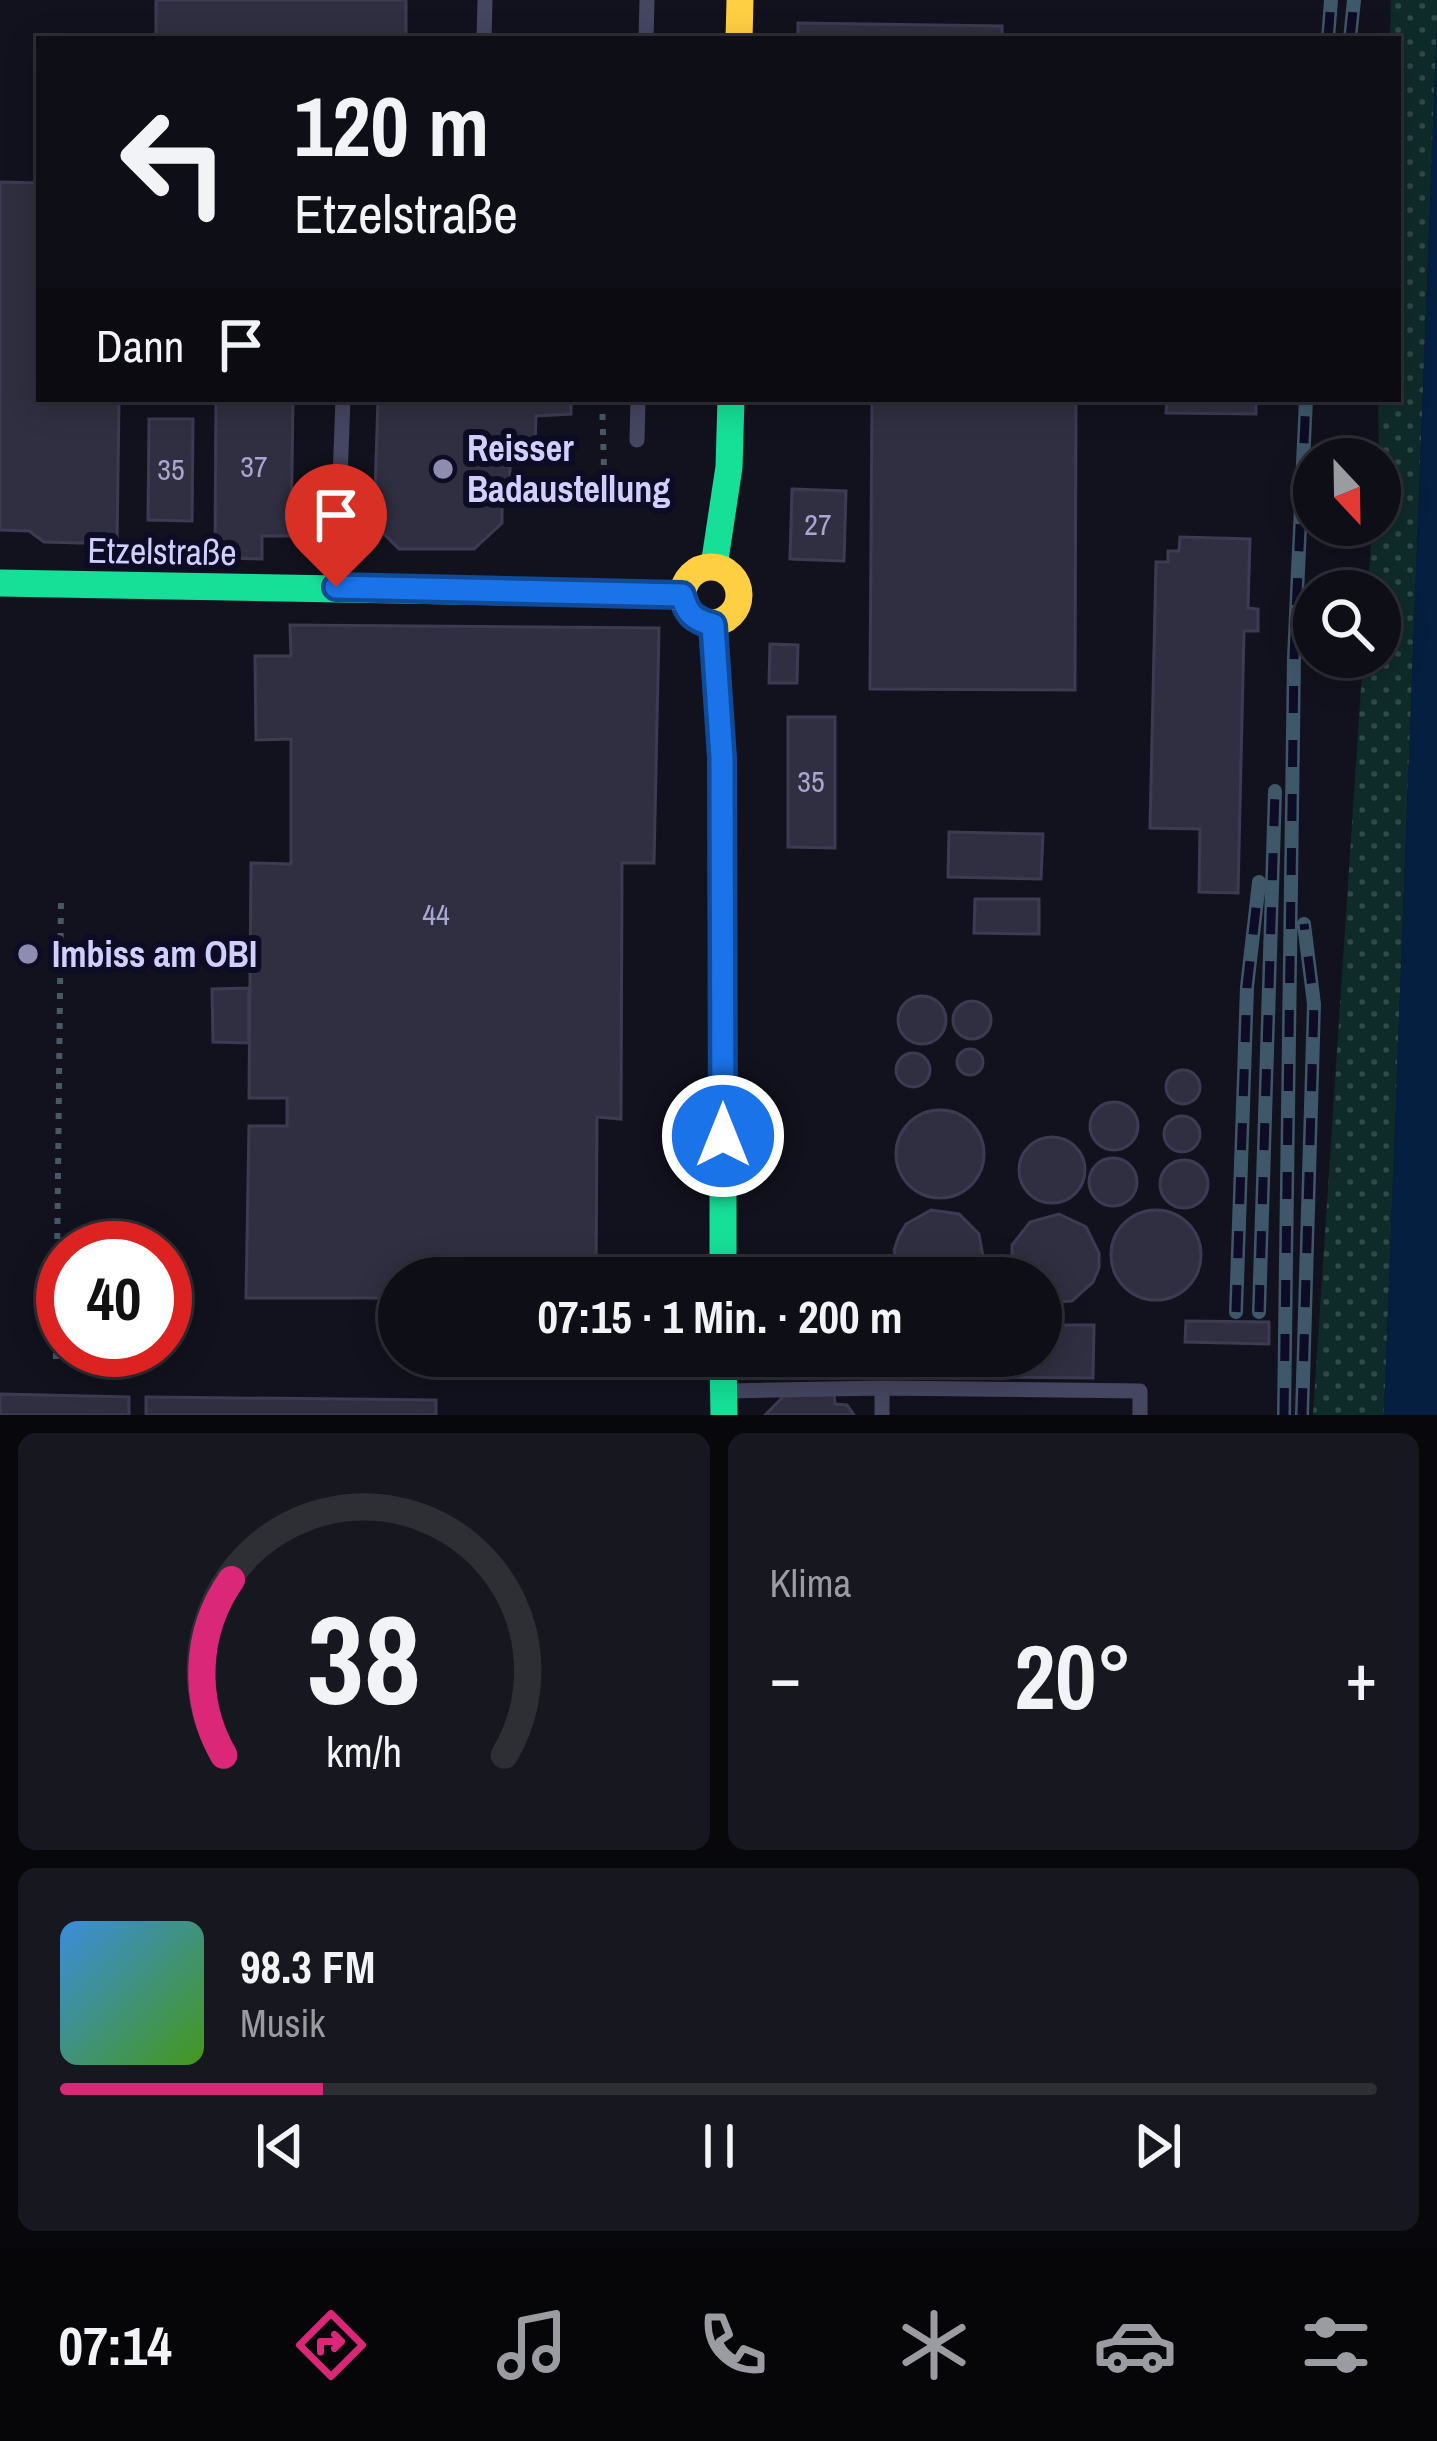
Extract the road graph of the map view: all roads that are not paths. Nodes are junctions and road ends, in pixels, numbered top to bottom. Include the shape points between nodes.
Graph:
1 (485, 0) edge
2 (646, 0) edge
3 (740, 0) edge
4 (484, 36) edge
5 (646, 36) edge
6 (740, 36) edge
7 (343, 402) edge
8 (638, 402) edge
9 (731, 402) edge
10 (638, 440) dead end
11 (714, 566) junction
12 (0, 583) edge
13 (336, 587) junction
14 (682, 595) junction
15 (713, 625) junction
16 (723, 1257) edge
17 (882, 1388) junction
18 (724, 1403) edge
19 (882, 1415) edge
20 (1140, 1415) edge

1 - 4 lane
2 - 5 lane
3 - 6 street
7 - 13 lane
8 - 10 lane
9 - 11 street
11 - 14 street via 698,569
11 - 15 street via 733,576 741,596 733,616
12 - 13 street, Etzelstraße
13 - 14 street, Etzelstraße
14 - 15 street via 697,621
15 - 16 street via 722,758
17 - 18 lane
17 - 19 lane
17 - 20 lane via 1141,1391

